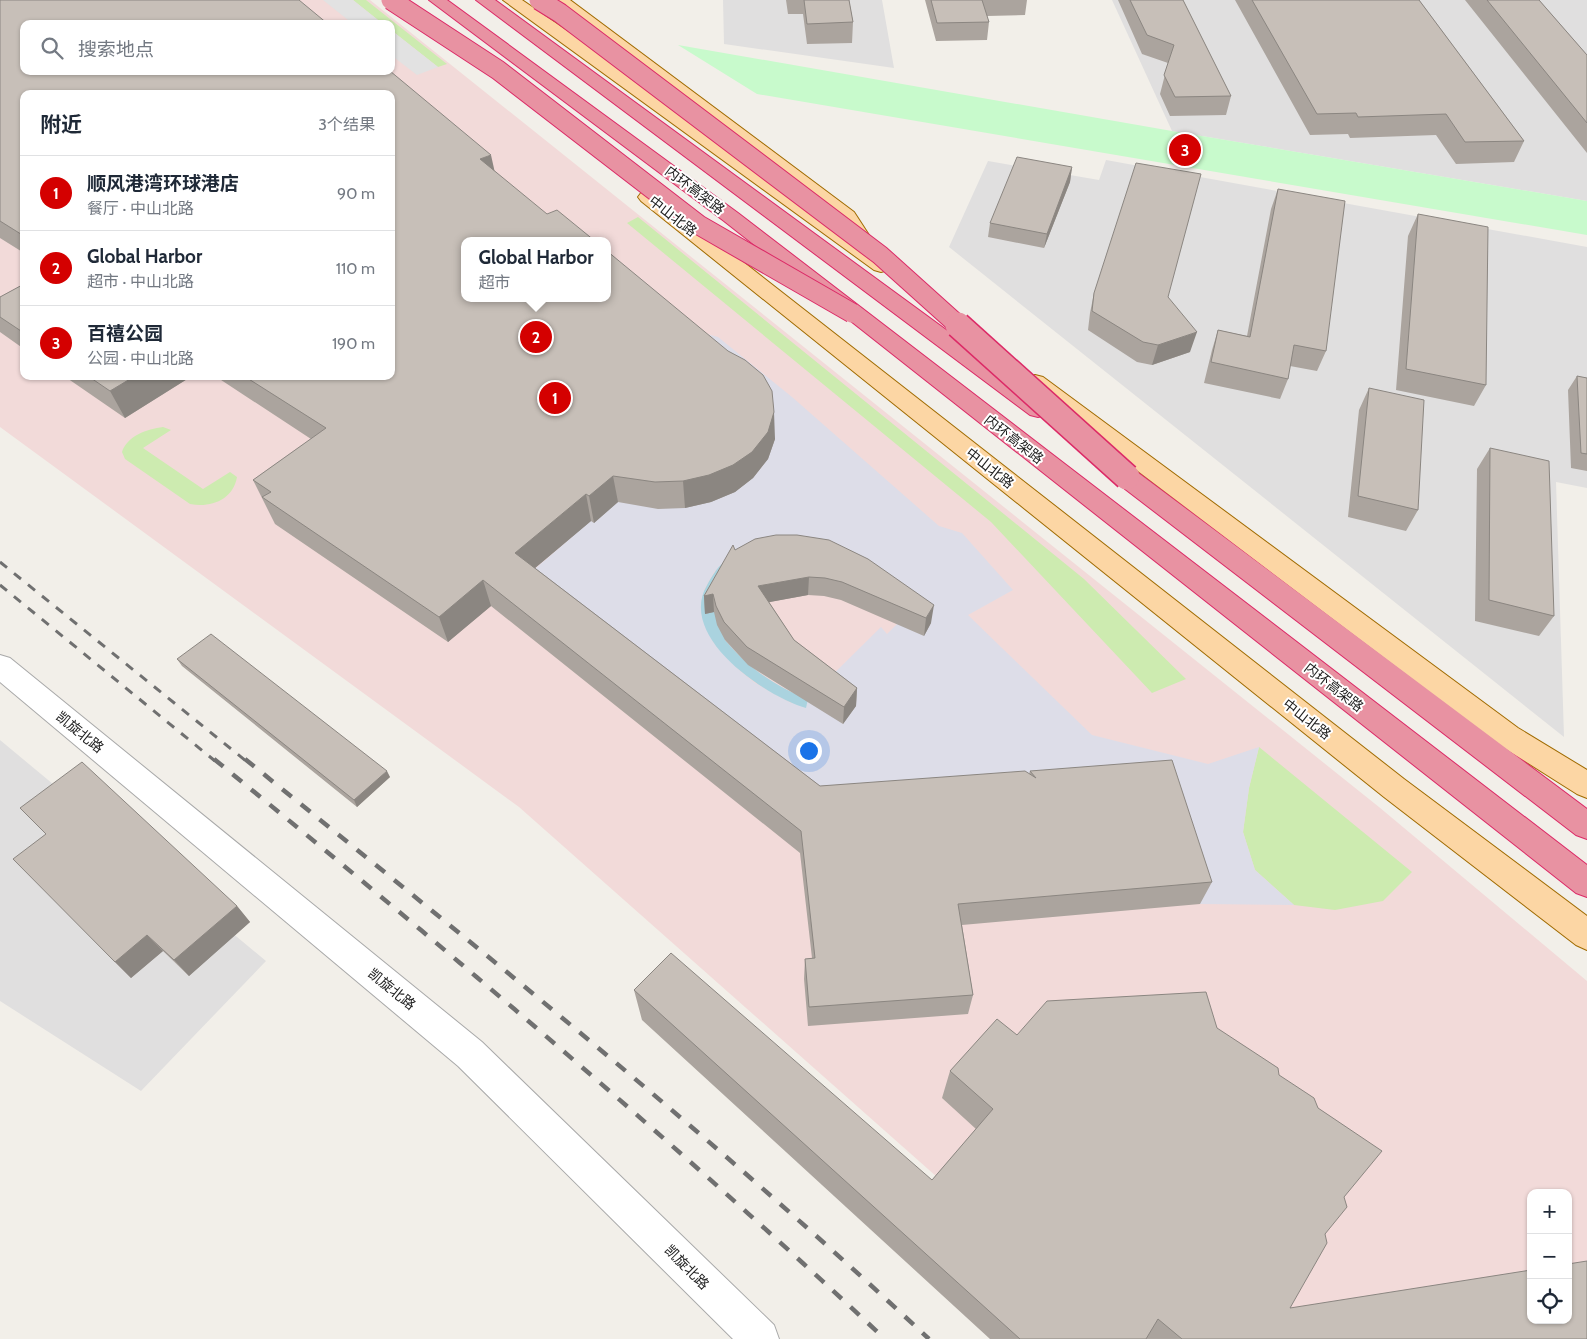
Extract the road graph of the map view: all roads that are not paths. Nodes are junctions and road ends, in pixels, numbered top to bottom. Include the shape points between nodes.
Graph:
1 (392, 0) edge
2 (437, 0) edge
3 (484, 0) edge
4 (511, 0) edge
5 (539, 0) edge
6 (560, 0) edge
7 (879, 266) junction
8 (852, 313) junction
9 (1127, 477) junction
10 (0, 666) edge
11 (1587, 785) edge
12 (1587, 826) edge
13 (1587, 883) edge
14 (1587, 935) edge
15 (760, 1339) edge

1 - 8 highway, bridge via 498,70 699,225
1 - 14 main road, 中山北路 via 690,230 1394,788
2 - 8 highway, 内环高架路, bridge via 723,211
3 - 9 highway, 内环高架路, bridge via 862,276
4 - 7 main road via 608,67
5 - 9 highway, bridge via 880,255
6 - 7 main road via 848,216
7 - 11 main road via 1508,736
8 - 13 highway, 内环高架路
9 - 12 highway, 内环高架路
10 - 15 street, 凯旋北路 via 470,1054

